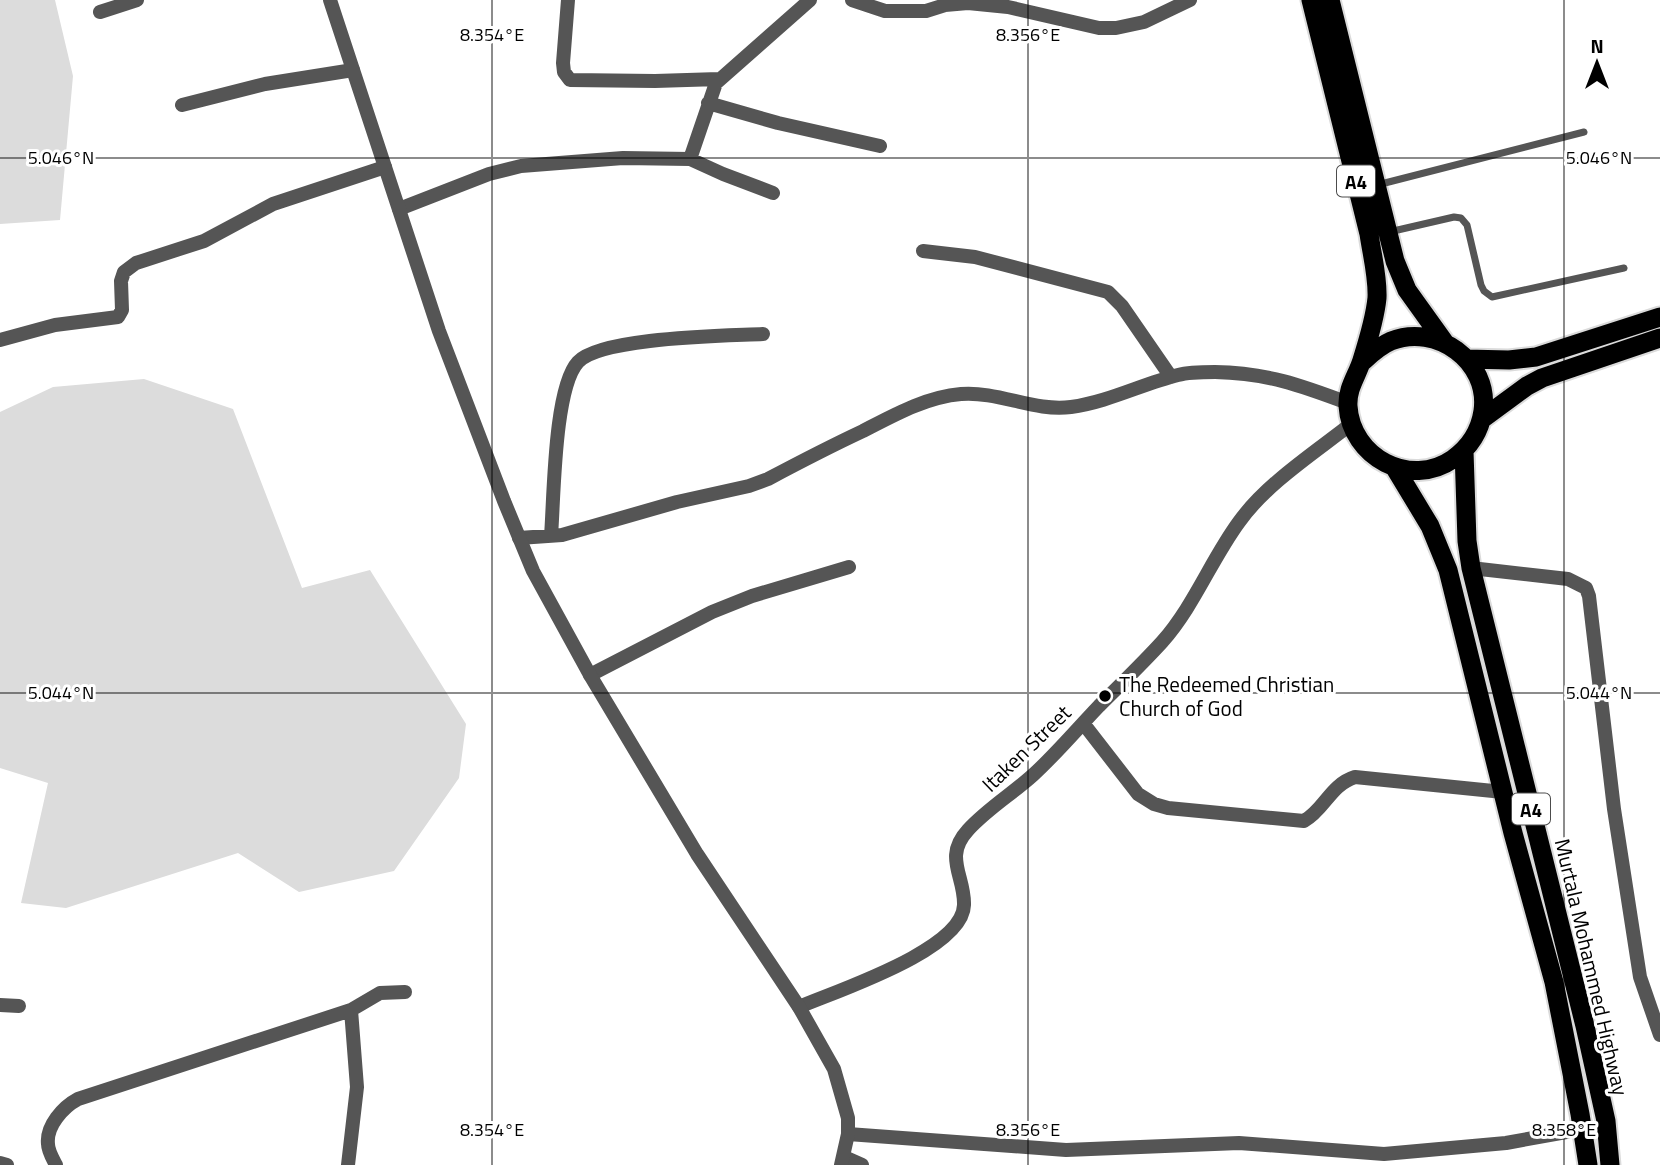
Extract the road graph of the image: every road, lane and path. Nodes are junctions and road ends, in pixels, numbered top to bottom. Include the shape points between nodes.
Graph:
1 (137, 0) edge
2 (330, 0) edge
3 (568, 0) edge
4 (810, 0) edge
5 (852, 0) edge
6 (1190, 0) edge
7 (1311, 0) edge
8 (1330, 0) edge
9 (100, 12) dead end
10 (353, 70) junction
11 (719, 79) junction
12 (708, 103) junction
13 (182, 105) dead end
14 (1584, 132) dead end
15 (880, 146) dead end
16 (690, 159) junction
17 (385, 167) junction
18 (1376, 185) junction
19 (773, 192) dead end
20 (399, 209) junction
21 (1388, 232) junction
22 (923, 251) dead end
23 (1624, 268) dead end
24 (1660, 317) edge
25 (763, 334) dead end
26 (1660, 338) edge
27 (0, 340) edge
28 (1445, 343) junction
29 (1466, 359) junction
30 (1361, 363) junction
31 (1171, 377) junction
32 (1348, 403) junction
33 (1482, 419) junction
34 (1351, 424) junction
35 (1464, 451) junction
36 (1395, 468) junction
37 (551, 536) junction
38 (520, 538) junction
39 (849, 567) dead end
40 (1471, 568) junction
41 (590, 675) junction
42 (1083, 723) junction
43 (1503, 792) junction
44 (405, 992) dead end
45 (0, 1005) edge
46 (19, 1006) dead end
47 (799, 1007) junction
48 (351, 1010) junction
49 (1660, 1035) edge
50 (1583, 1129) junction
51 (848, 1134) junction
52 (842, 1161) edge
53 (0, 1163) edge
54 (7, 1165) edge
55 (56, 1165) edge
56 (348, 1165) edge
57 (862, 1165) edge
58 (1588, 1165) edge
59 (1611, 1165) edge

1 - 9 street
2 - 10 street
3 - 11 street via 563,63 570,80
4 - 11 street
5 - 6 street via 896,12 968,3 1008,7 1116,28 1144,22
7 - 30 highway, A4 via 1375,268 1377,298
8 - 18 highway, A4
10 - 13 street via 265,84
10 - 17 street
11 - 12 street
12 - 15 street
12 - 16 street
14 - 18 lane
16 - 19 street
16 - 20 street via 623,158 521,166
17 - 20 street
17 - 27 street via 273,204 204,241 136,263 124,272 118,317 55,325
18 - 21 highway, A4
20 - 38 street via 439,331
21 - 23 lane via 1461,218 1467,225 1481,285 1492,297
21 - 28 highway, A4 via 1407,290
22 - 31 street via 975,257 1108,292
24 - 29 highway via 1536,356
25 - 37 street via 605,348 578,362 567,385 558,433
26 - 33 highway via 1542,379
28 - 29 highway, A4
28 - 30 highway, A4 via 1427,337 1390,341
29 - 33 highway, A4 via 1480,381
30 - 32 highway, A4 via 1351,382
31 - 32 street via 1205,372 1269,376
31 - 37 street via 1072,407 1051,408 989,395 930,400 749,486
32 - 34 highway, A4
33 - 35 highway
34 - 36 highway, A4 via 1368,451
34 - 42 street, Itaken Street via 1262,495 1223,545 1169,633
35 - 36 highway via 1444,465 1419,471
35 - 40 highway, Murtala Mohammed Highway / A4
36 - 43 highway, Murtala Mohammed Highway / A4 via 1430,526 1448,570
37 - 38 street
38 - 41 street
39 - 41 street via 712,612
40 - 49 street via 1568,579 1586,588 1640,977
40 - 59 highway, Murtala Mohammed Highway / A4 via 1584,1026
41 - 47 street via 697,854
42 - 43 street via 1138,793 1168,808 1304,821 1343,781 1355,777
42 - 47 street, Itaken Street via 1033,775 960,839 955,861 964,902 960,922 951,932 920,955
43 - 50 highway, Murtala Mohammed Highway / A4 via 1554,982
44 - 48 street via 380,993
45 - 46 street
47 - 51 street via 834,1069
48 - 55 street via 72,1102 49,1135
48 - 56 street via 357,1087
50 - 51 street via 1506,1143 1384,1154 1239,1143 1066,1150
50 - 58 highway, Murtala Mohammed Highway / A4
51 - 52 street
52 - 57 street
53 - 54 street

